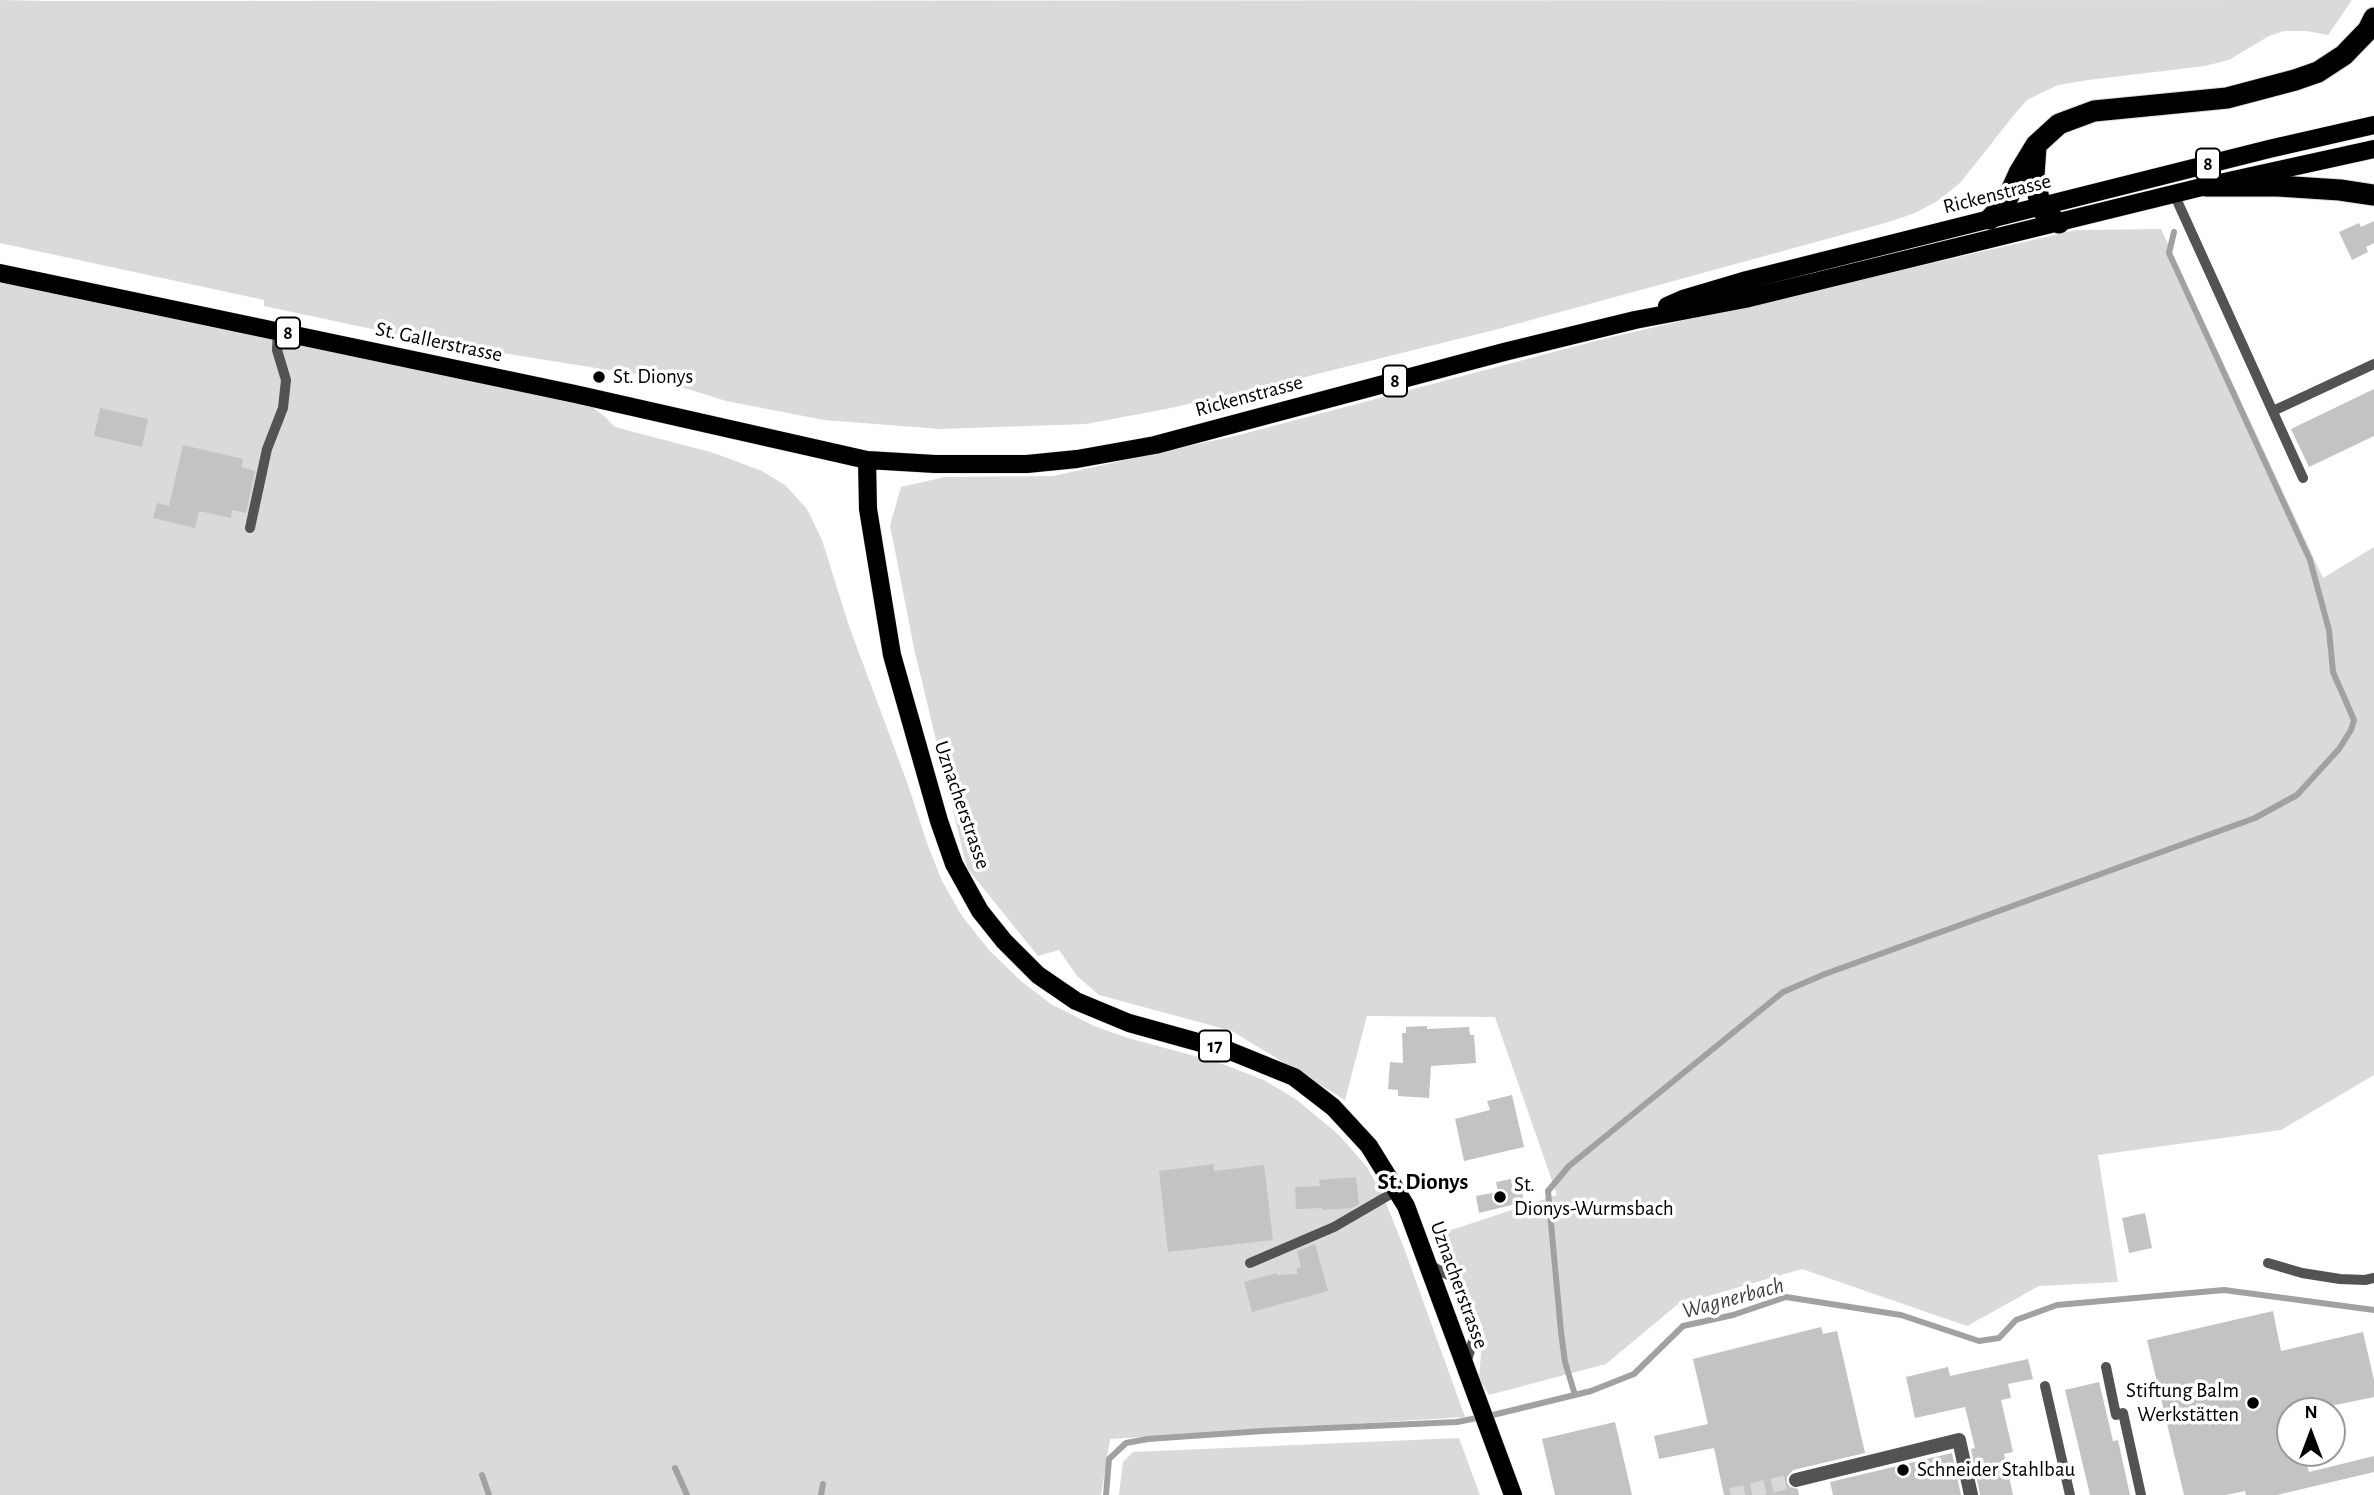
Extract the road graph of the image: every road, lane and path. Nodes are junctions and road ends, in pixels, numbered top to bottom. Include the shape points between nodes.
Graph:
1 (2374, 18) edge
2 (2374, 125) edge
3 (2036, 145) junction
4 (2374, 149) edge
5 (2206, 186) junction
6 (2174, 194) junction
7 (2374, 195) edge
8 (2042, 207) junction
9 (1990, 219) junction
10 (2059, 223) junction
11 (0, 273) edge
12 (1635, 320) junction
13 (278, 330) junction
14 (2374, 364) edge
15 (2273, 411) junction
16 (867, 460) junction
17 (2303, 478) dead end
18 (250, 528) dead end
19 (1396, 1191) junction
20 (1250, 1263) dead end
21 (2268, 1264) dead end
22 (2374, 1278) edge
23 (2106, 1367) dead end
24 (2045, 1386) dead end
25 (1796, 1480) tunnel mouth
26 (1513, 1495) edge
27 (1971, 1495) edge
28 (2070, 1495) edge
29 (2141, 1495) edge

1 - 3 highway via 2344,55 2318,72 2227,98 2094,111 2059,124
2 - 8 main road, Rickenstrasse / 8
3 - 8 highway via 2034,175
3 - 9 highway via 2006,202
4 - 5 main road, Rickenstrasse / 8
5 - 6 main road, Rickenstrasse / 8
5 - 7 highway via 2278,186
6 - 10 main road, Rickenstrasse / 8
6 - 15 lane
8 - 9 main road, Rickenstrasse / 8
8 - 10 highway
9 - 12 main road, Rickenstrasse / 8 via 1735,284 1683,299
10 - 12 main road, Rickenstrasse / 8 via 1745,299
11 - 13 main road, St. Gallerstrasse / 8
12 - 16 main road, Rickenstrasse / 8 via 1155,445 1027,464
13 - 16 main road, St. Gallerstrasse / 8
13 - 18 lane via 277,350 286,380 283,408 267,449
14 - 15 lane
15 - 17 lane
16 - 19 main road, Uznacherstrasse / 17 via 868,509 892,655 939,821 954,864 980,911 1038,975 1076,1001 1294,1077 1333,1107 1369,1146
19 - 20 lane via 1334,1227
19 - 26 main road, Uznacherstrasse / 17 via 1406,1206
21 - 22 lane via 2340,1279
23 - 29 lane via 2116,1415 2123,1413
24 - 28 lane
25 - 27 street via 1959,1440

